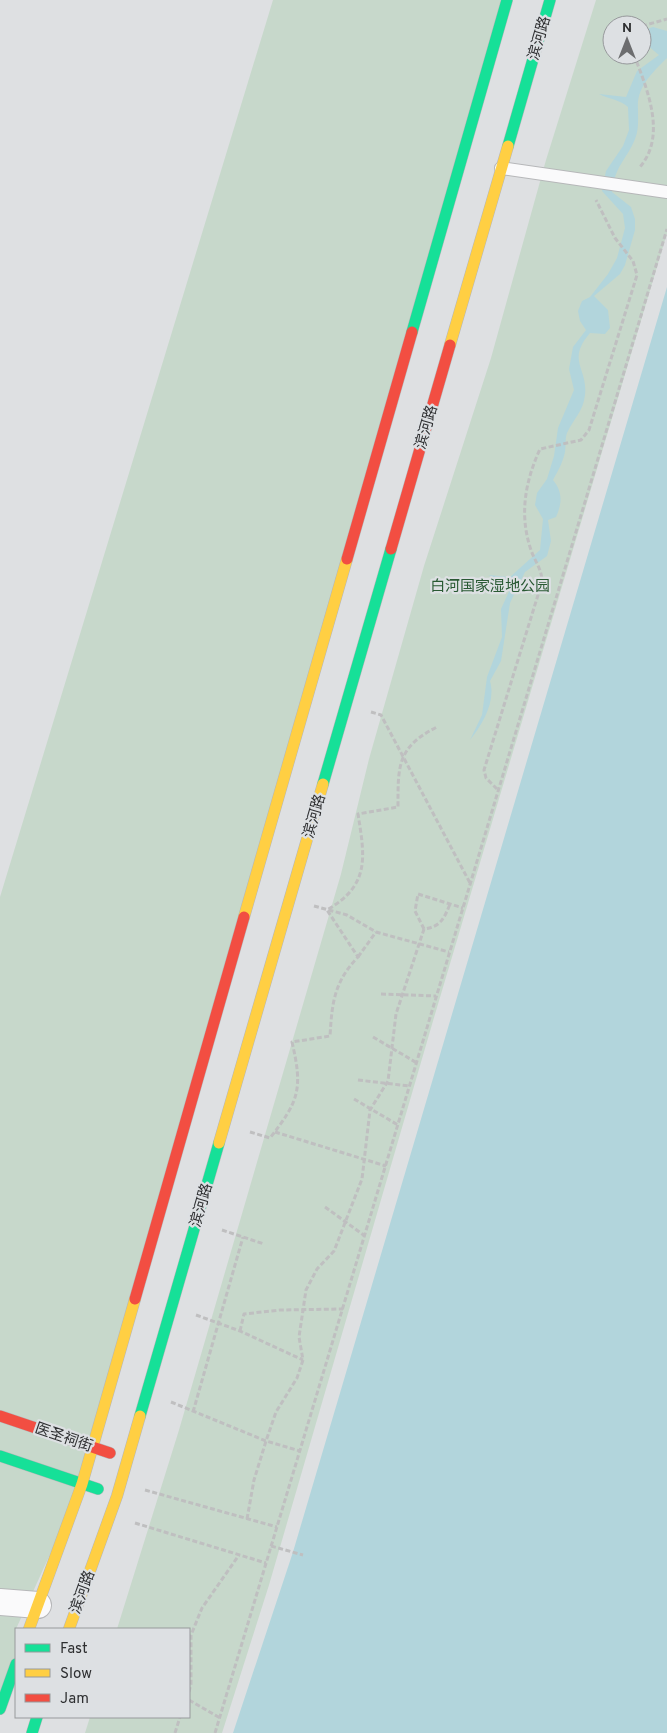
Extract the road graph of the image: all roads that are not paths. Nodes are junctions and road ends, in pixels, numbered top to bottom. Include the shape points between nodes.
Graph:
1 (507, 0) edge
2 (550, 0) edge
3 (501, 168) junction
4 (667, 192) edge
5 (0, 1416) edge
6 (92, 1447) junction
7 (0, 1456) edge
8 (128, 1459) junction
9 (82, 1484) junction
10 (117, 1496) junction
11 (0, 1602) edge
12 (38, 1605) junction
13 (29, 1628) edge
14 (69, 1628) edge
15 (15, 1667) edge
16 (0, 1709) edge
17 (38, 1718) edge
18 (32, 1733) edge

1 - 6 main road
2 - 3 main road, 滨河路
3 - 4 lane
3 - 8 main road, 滨河路
5 - 6 main road, 医圣祠街
6 - 8 main road, 医圣祠街
6 - 9 main road
7 - 9 main road
8 - 10 main road, 滨河路
9 - 10 main road
9 - 12 main road
10 - 14 main road, 滨河路
11 - 12 street
12 - 13 main road
15 - 16 main road
17 - 18 main road

